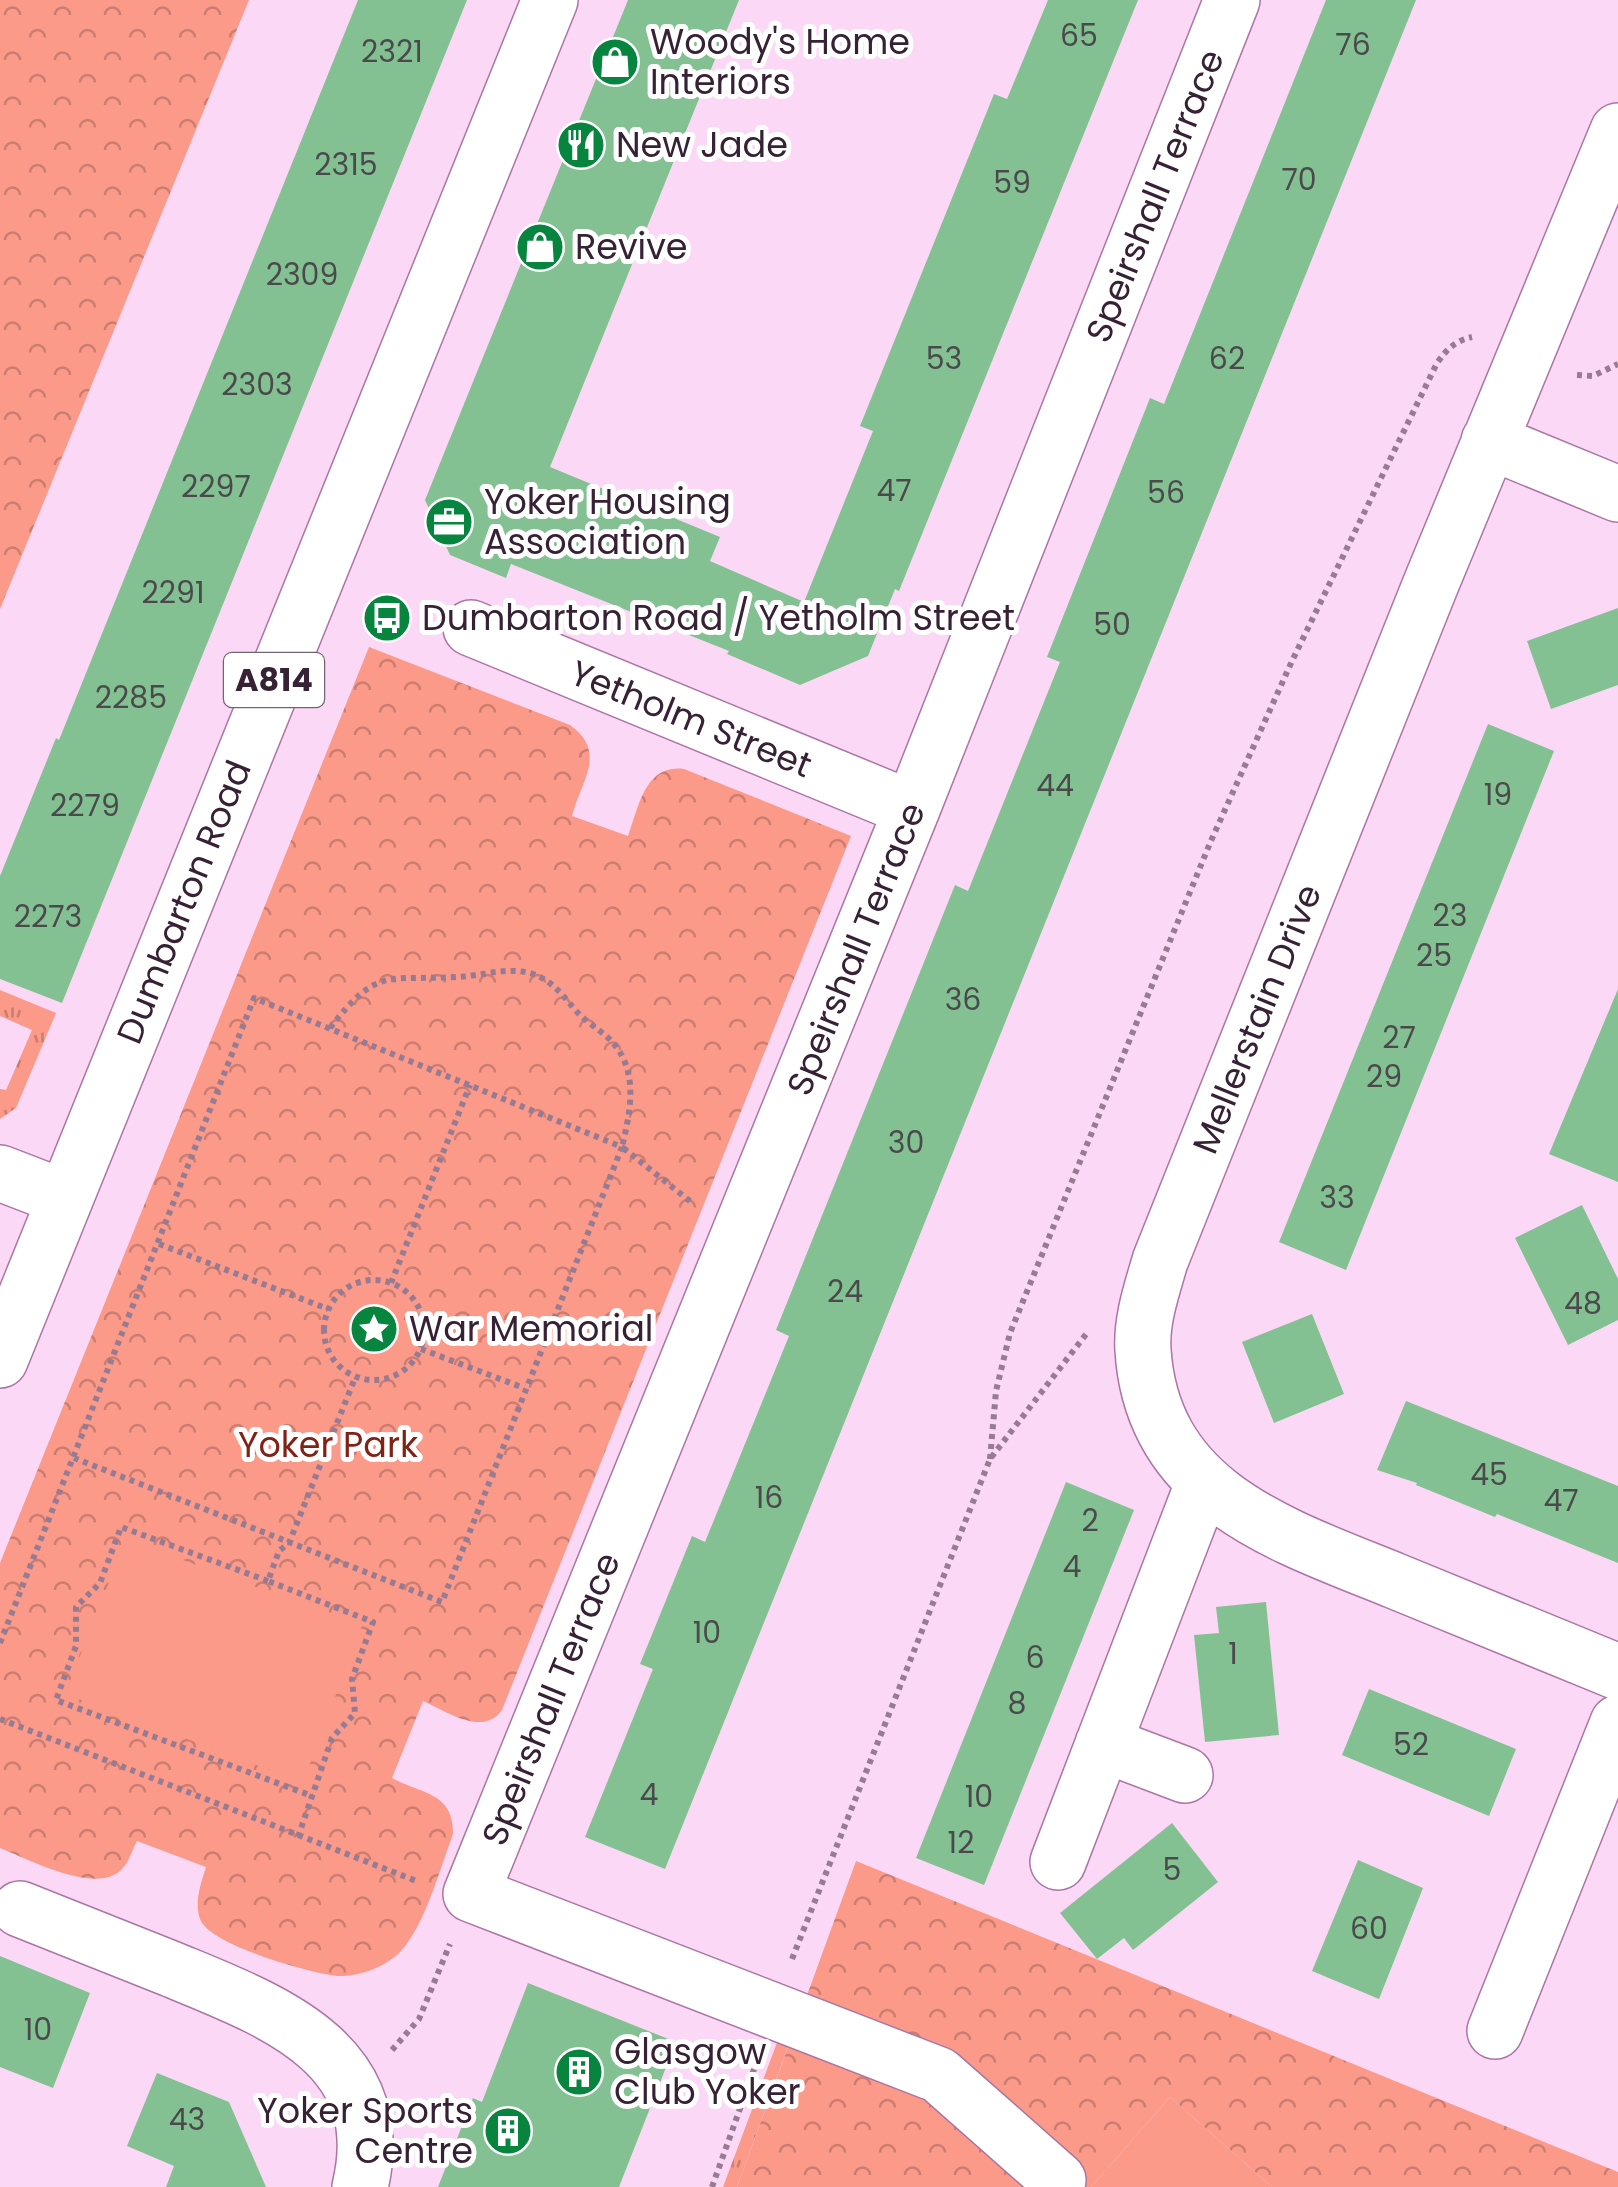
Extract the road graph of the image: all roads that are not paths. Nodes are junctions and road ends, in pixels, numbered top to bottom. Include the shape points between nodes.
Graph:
1 (550, 0) edge
2 (1232, 0) edge
3 (1618, 131) edge
4 (1489, 441) junction
5 (1618, 494) edge
6 (470, 628) dead end
7 (912, 810) junction
8 (0, 1173) edge
9 (64, 1198) junction
10 (0, 1360) edge
11 (1203, 1484) junction
12 (1618, 1672) edge
13 (1618, 1723) edge
14 (1102, 1744) junction
15 (1185, 1776) dead end
16 (1058, 1862) dead end
17 (20, 1909) dead end
18 (1495, 2030) dead end
19 (1058, 2180) dead end
20 (360, 2187) edge

1 - 9 street, Dumbarton Road / A814
2 - 7 street, Speirshall Terrace
3 - 4 street, Mellerstain Drive
4 - 5 street
4 - 11 street, Mellerstain Drive via 1147,1304 1149,1390 1160,1425
6 - 7 street, Yetholm Street
7 - 19 street, Speirshall Terrace via 471,1894 938,2075
8 - 9 street
9 - 10 street, Dumbarton Road / A814
11 - 12 street, Mellerstain Drive via 1284,1534
11 - 14 street
13 - 18 street
14 - 15 street
14 - 16 street
17 - 20 street via 293,2024 329,2054 352,2088 364,2123

